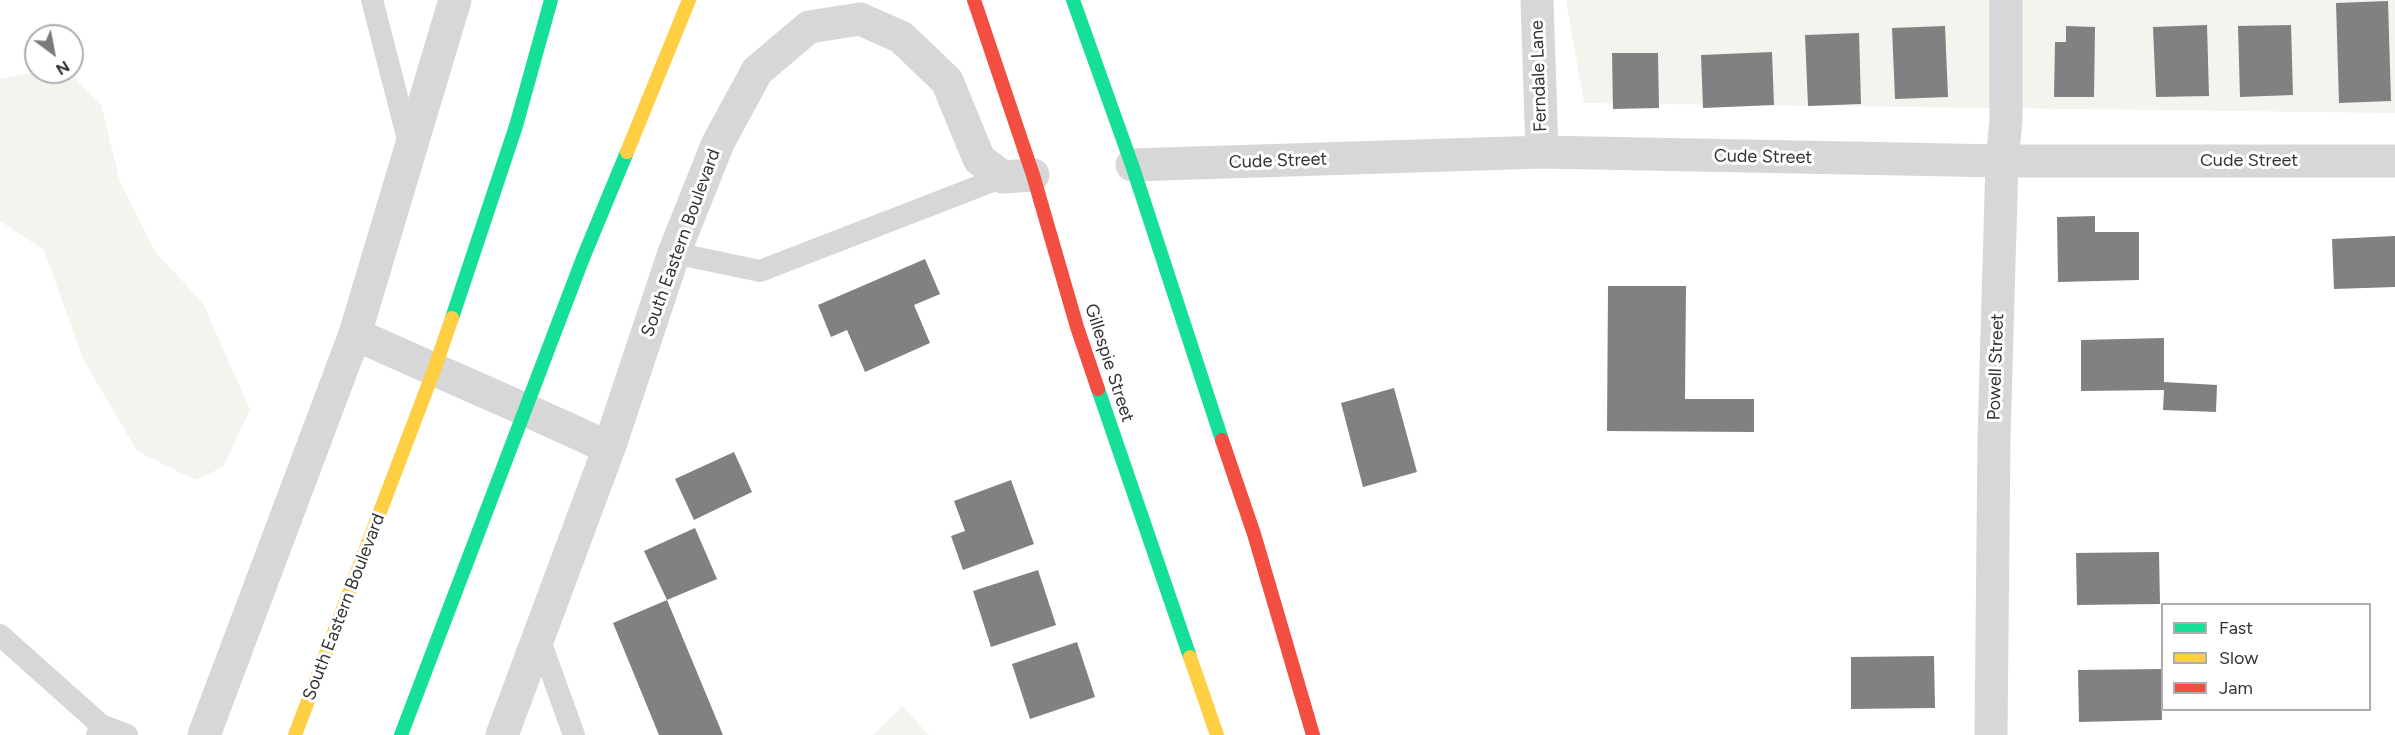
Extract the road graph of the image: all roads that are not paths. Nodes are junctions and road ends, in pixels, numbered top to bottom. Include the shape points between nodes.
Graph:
1 (372, 0) edge
2 (455, 0) edge
3 (551, 0) edge
4 (689, 0) edge
5 (974, 0) edge
6 (1073, 0) edge
7 (1537, 0) edge
8 (2006, 0) edge
9 (410, 149) junction
10 (1542, 152) junction
11 (2002, 161) junction
12 (2395, 161) edge
13 (1132, 165) junction
14 (1018, 176) junction
15 (674, 253) junction
16 (356, 334) junction
17 (434, 370) junction
18 (526, 409) junction
19 (609, 448) junction
20 (0, 635) edge
21 (539, 638) junction
22 (99, 730) edge
23 (127, 735) edge
24 (204, 735) edge
25 (295, 735) edge
26 (401, 735) edge
27 (502, 735) edge
28 (574, 735) edge
29 (1217, 735) edge
30 (1313, 735) edge
31 (1991, 735) edge

1 - 9 lane
2 - 9 street
3 - 17 main road, South Eastern Boulevard via 516,126
4 - 18 main road
5 - 14 main road, Gillespie Street
6 - 13 main road
7 - 10 street, Ferndale Lane
8 - 11 street, Powell Street via 2006,121
9 - 16 street
10 - 11 street, Cude Street
10 - 13 street, Cude Street
11 - 12 street, Cude Street
11 - 31 street, Powell Street
13 - 30 main road via 1254,534
14 - 15 lane via 760,272
14 - 15 street, South Eastern Boulevard via 979,159 947,81 901,37 860,20 809,27 757,71 718,143
14 - 29 main road, Gillespie Street via 1077,327
15 - 19 street, South Eastern Boulevard
16 - 17 street
16 - 24 street
17 - 18 street
17 - 25 main road, South Eastern Boulevard
18 - 19 street
18 - 26 main road
19 - 21 street, South Eastern Boulevard
20 - 22 lane
21 - 27 street, South Eastern Boulevard
21 - 28 lane
22 - 23 lane

